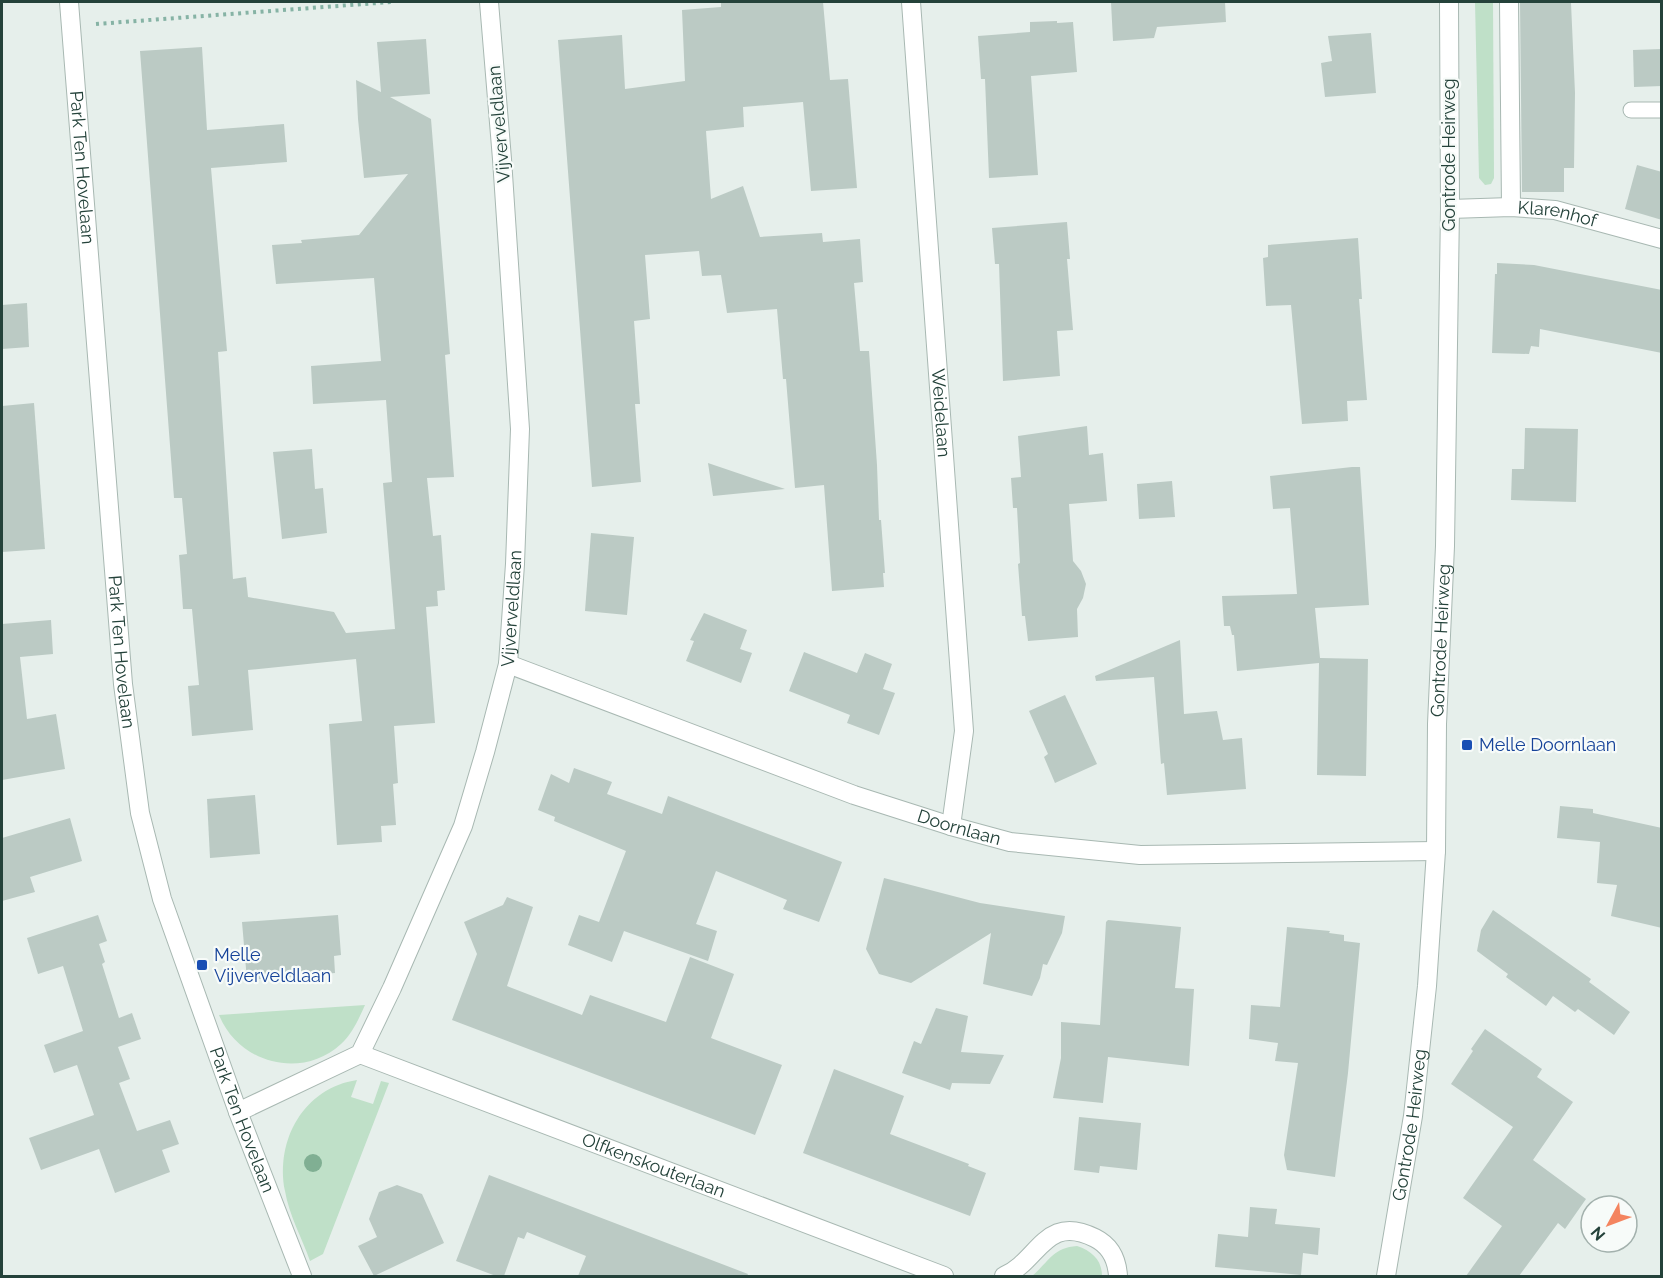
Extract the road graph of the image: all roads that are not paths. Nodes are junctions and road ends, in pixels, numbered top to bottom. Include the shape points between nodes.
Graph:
1 (69, 2) edge
2 (489, 2) edge
3 (911, 2) edge
4 (1449, 2) edge
5 (1509, 2) edge
6 (1631, 110) dead end
7 (1662, 110) edge
8 (1511, 207) junction
9 (1450, 209) junction
10 (1662, 238) edge
11 (508, 664) junction
12 (951, 826) junction
13 (1436, 851) junction
14 (360, 1054) junction
15 (238, 1112) junction
16 (302, 1276) edge
17 (944, 1276) edge
18 (1004, 1276) edge
19 (1118, 1276) edge
20 (1386, 1276) edge

1 - 15 street, Park Ten Hovelaan via 123,684 140,813 162,899
2 - 11 street, Vijverveldlaan via 520,429
3 - 12 street, Weidelaan via 964,731
4 - 9 street, Gontrode Heirweg
5 - 8 street
6 - 7 lane
8 - 9 street, Klarenhof
8 - 10 street, Klarenhof via 1555,210
9 - 13 street, Gontrode Heirweg
11 - 12 street, Doornlaan via 854,795
11 - 14 street, Vijverveldlaan via 463,826
12 - 13 street, Doornlaan via 1010,842 1140,855
13 - 20 street, Gontrode Heirweg via 1413,1116
14 - 15 street
14 - 17 street, Olfkenskouterlaan
15 - 16 street, Park Ten Hovelaan
18 - 19 street via 1055,1233 1081,1231 1105,1243 1115,1258

